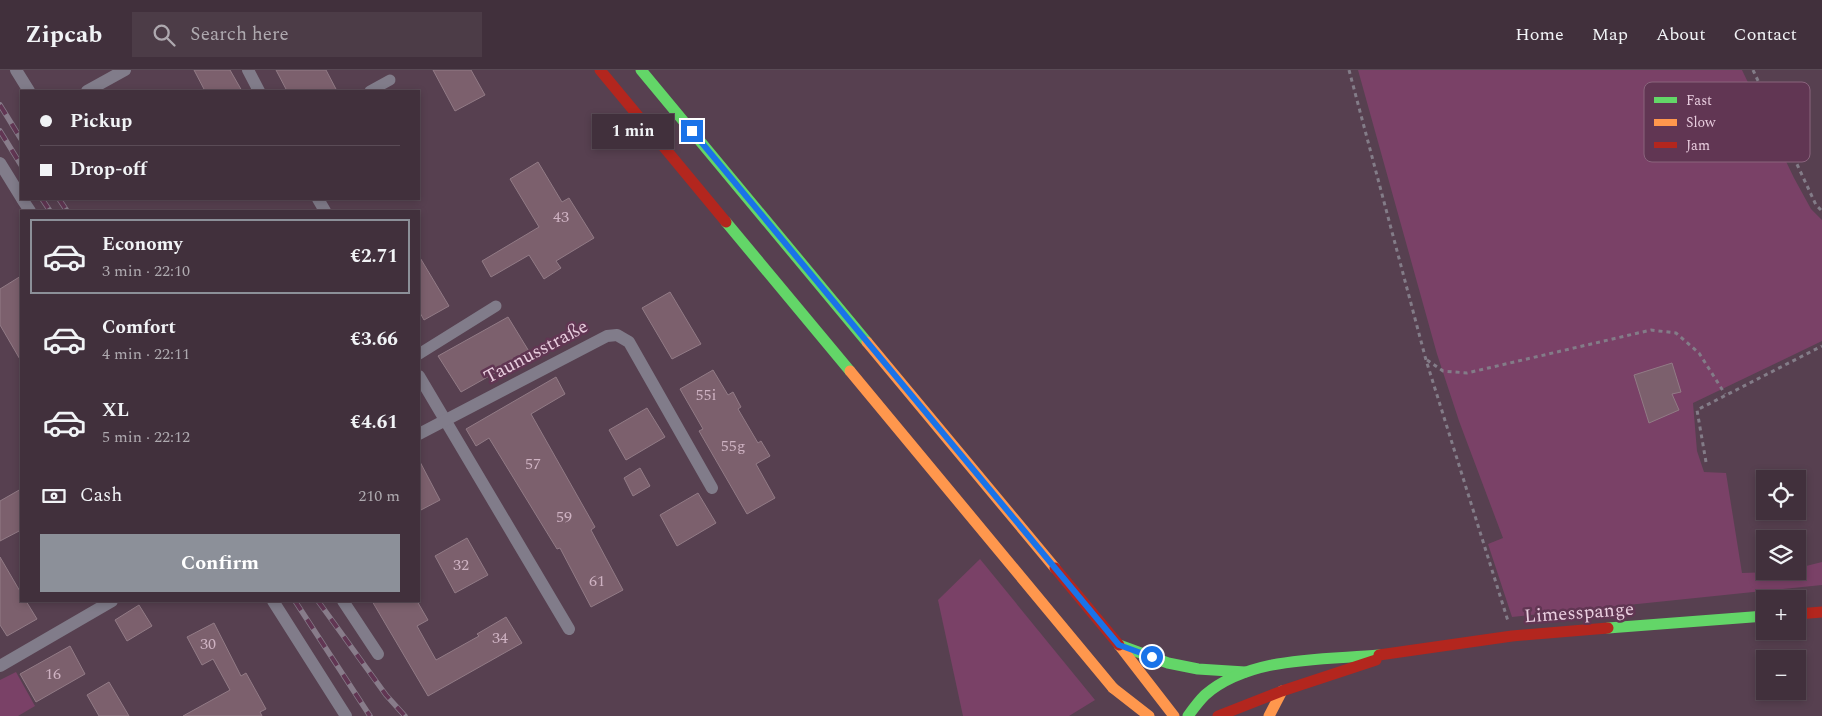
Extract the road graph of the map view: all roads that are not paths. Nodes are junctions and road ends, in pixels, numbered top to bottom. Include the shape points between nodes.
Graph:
1 (16, 70) edge
2 (124, 70) edge
3 (248, 70) edge
4 (600, 70) edge
5 (641, 70) edge
6 (390, 80) dead end
7 (28, 90) edge
8 (89, 90) edge
9 (258, 90) edge
10 (372, 90) edge
11 (0, 163) edge
12 (20, 195) edge
13 (496, 306) dead end
14 (420, 353) edge
15 (420, 378) edge
16 (445, 420) junction
17 (420, 433) edge
18 (712, 488) dead end
19 (110, 602) edge
20 (274, 602) edge
21 (344, 602) edge
22 (1821, 613) edge
23 (1806, 614) edge
24 (1756, 617) edge
25 (569, 629) dead end
26 (1119, 645) junction
27 (1398, 653) junction
28 (378, 654) dead end
29 (0, 666) edge
30 (1247, 672) junction
31 (1113, 688) junction
32 (1282, 691) junction
33 (346, 716) edge
34 (1135, 716) edge
35 (1149, 716) edge
36 (1174, 716) edge
37 (1188, 716) edge
38 (1218, 716) edge
39 (1269, 716) edge

1 - 7 street
2 - 8 street
3 - 9 street
4 - 31 main road
5 - 26 main road
6 - 10 lane
11 - 12 street
13 - 14 lane
15 - 16 street
16 - 17 street, Taunusstraße
16 - 18 street, Taunusstraße via 607,336 617,335 630,342
16 - 25 street
19 - 29 street
20 - 33 street
21 - 28 street
22 - 23 main road
24 - 27 main road, Limesspange via 1512,636
26 - 30 main road via 1168,664 1198,670
26 - 36 main road
27 - 30 main road via 1283,664
27 - 32 main road
30 - 37 main road via 1204,696
31 - 34 main road
31 - 35 main road
32 - 38 main road
32 - 39 main road

